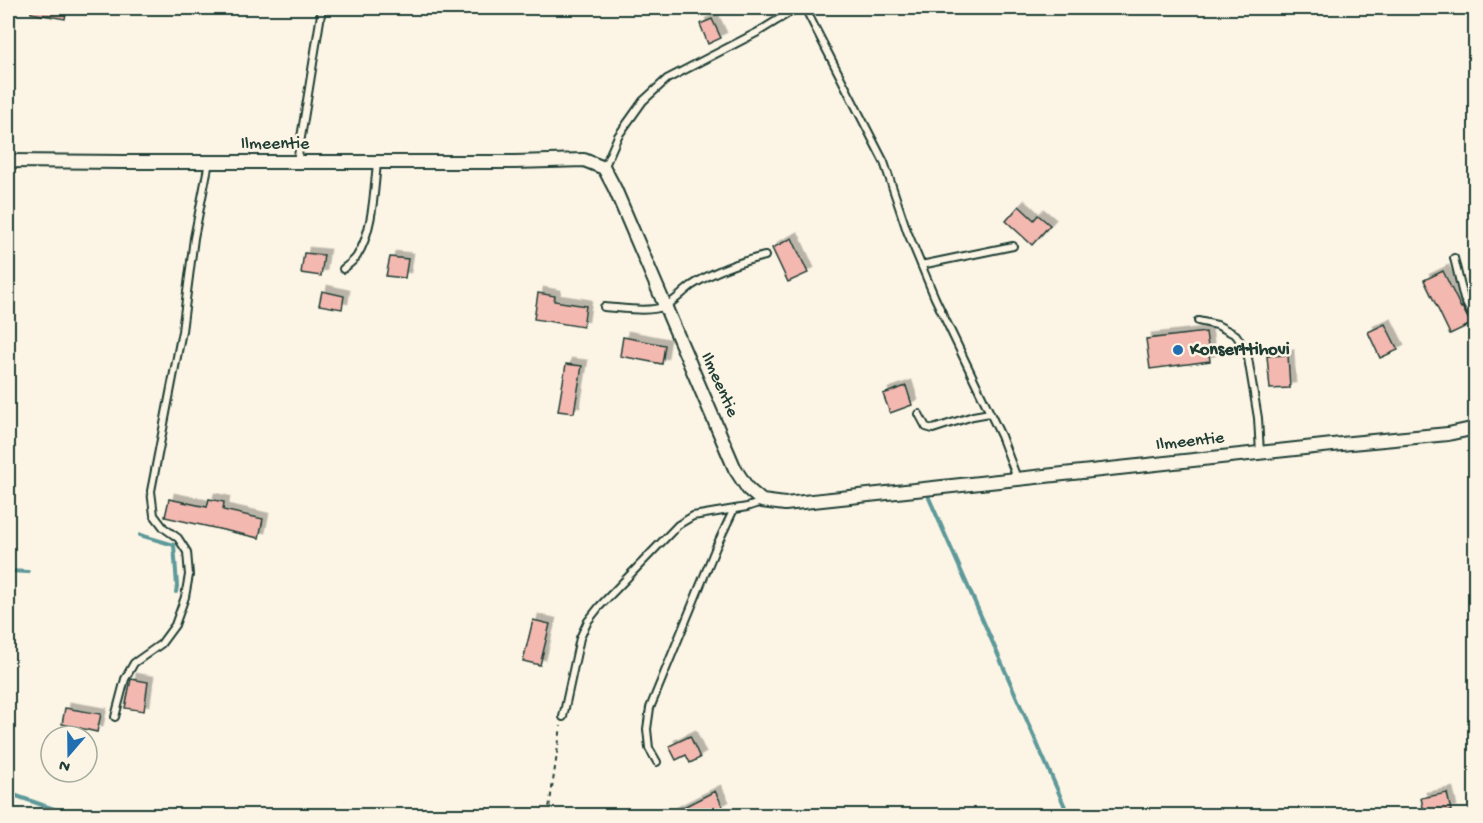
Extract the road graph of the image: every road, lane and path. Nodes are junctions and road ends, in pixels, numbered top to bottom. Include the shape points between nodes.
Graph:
1 (322, 8) edge
2 (797, 8) edge
3 (804, 8) edge
4 (8, 161) edge
5 (209, 161) junction
6 (297, 162) junction
7 (377, 162) junction
8 (604, 168) junction
9 (1013, 246) dead end
10 (765, 256) dead end
11 (1454, 258) dead end
12 (921, 265) junction
13 (343, 269) dead end
14 (664, 306) junction
15 (604, 307) dead end
16 (1198, 321) dead end
17 (1476, 323) edge
18 (990, 413) junction
19 (918, 414) dead end
20 (1476, 428) edge
21 (1260, 453) junction
22 (1018, 479) junction
23 (762, 501) junction
24 (734, 509) junction
25 (115, 717) dead end
26 (563, 717) joint
27 (657, 762) dead end
28 (548, 816) edge

1 - 6 lane
2 - 8 lane via 667,79 643,101 618,136
3 - 12 lane via 884,162
4 - 5 street, Ilmeentie
5 - 6 street, Ilmeentie
5 - 25 lane via 182,332 151,491 154,514 187,552 189,575 175,625 161,644 134,663 125,679
6 - 7 street, Ilmeentie
7 - 8 street, Ilmeentie via 584,160
7 - 13 lane via 366,237 357,257
8 - 14 street, Ilmeentie
9 - 12 lane
10 - 14 lane via 716,271
11 - 17 lane via 1464,299
12 - 18 lane
14 - 15 lane via 642,310
14 - 23 street, Ilmeentie via 735,469
16 - 21 lane via 1236,335 1247,352
18 - 19 lane via 933,429 926,427
18 - 22 lane
20 - 21 street, Ilmeentie
21 - 22 street, Ilmeentie
22 - 23 street, Ilmeentie via 785,504
23 - 24 lane
24 - 26 lane via 693,516 678,525 599,607 580,638
24 - 27 lane via 650,708 649,748
26 - 28 path

